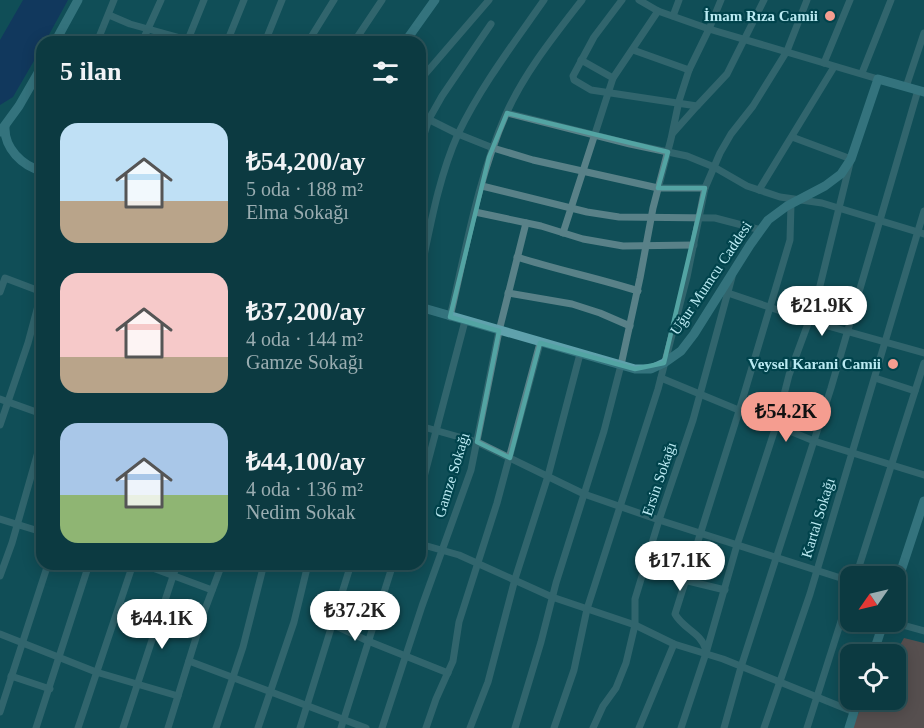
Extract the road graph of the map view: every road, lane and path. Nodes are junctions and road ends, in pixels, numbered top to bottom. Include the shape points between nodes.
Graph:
1 (78, 0) edge
2 (114, 0) edge
3 (161, 0) edge
4 (204, 0) edge
5 (244, 0) edge
6 (282, 0) edge
7 (334, 0) edge
8 (381, 0) edge
9 (435, 0) edge
10 (489, 0) edge
11 (544, 0) edge
12 (582, 0) edge
13 (622, 0) edge
14 (639, 0) edge
15 (679, 0) edge
16 (721, 0) edge
17 (764, 0) edge
18 (807, 0) edge
19 (850, 0) edge
20 (891, 0) edge
21 (658, 11) junction
22 (108, 15) junction
23 (673, 16) junction
24 (491, 24) dead end
25 (147, 29) junction
26 (710, 29) junction
27 (924, 33) edge
28 (58, 36) edge
29 (99, 36) edge
30 (144, 36) edge
31 (172, 36) edge
32 (192, 36) edge
33 (229, 36) edge
34 (267, 36) edge
35 (313, 36) edge
36 (358, 36) edge
37 (409, 36) edge
38 (746, 39) junction
39 (633, 50) junction
40 (787, 51) junction
41 (581, 60) junction
42 (824, 63) junction
43 (834, 67) junction
44 (689, 70) junction
45 (426, 73) edge
46 (862, 73) junction
47 (36, 75) edge
48 (613, 78) junction
49 (878, 79) junction
50 (906, 87) junction
51 (921, 91) edge
52 (607, 94) junction
53 (678, 104) junction
54 (697, 106) junction
55 (507, 113) junction
56 (426, 118) edge
57 (429, 119) junction
58 (426, 128) edge
59 (2, 129) edge
60 (672, 133) junction
61 (458, 134) junction
62 (594, 135) junction
63 (792, 137) junction
64 (493, 148) junction
65 (668, 152) junction
66 (851, 159) junction
67 (714, 167) junction
68 (36, 169) edge
69 (583, 172) junction
70 (482, 186) junction
71 (658, 188) junction
72 (705, 188) junction
73 (759, 190) junction
74 (801, 199) junction
75 (791, 204) junction
76 (571, 208) junction
77 (840, 208) junction
78 (924, 211) edge
79 (475, 212) junction
80 (700, 217) junction
81 (651, 219) junction
82 (879, 220) junction
83 (525, 223) junction
84 (761, 230) junction
85 (563, 233) junction
86 (921, 233) edge
87 (645, 245) junction
88 (694, 245) junction
89 (426, 248) edge
90 (517, 257) junction
91 (735, 269) junction
92 (36, 289) edge
93 (638, 291) junction
94 (0, 292) edge
95 (508, 293) junction
96 (728, 293) junction
97 (770, 308) junction
98 (426, 309) edge
99 (36, 313) edge
100 (450, 317) junction
101 (465, 321) junction
102 (810, 321) junction
103 (630, 326) junction
104 (499, 332) junction
105 (847, 332) junction
106 (540, 343) junction
107 (886, 343) junction
108 (924, 353) edge
109 (580, 354) junction
110 (664, 363) junction
111 (924, 363) edge
112 (621, 365) junction
113 (661, 378) junction
114 (875, 378) junction
115 (915, 391) junction
116 (700, 396) junction
117 (4, 400) edge
118 (739, 411) junction
119 (36, 412) edge
120 (0, 425) edge
121 (776, 426) junction
122 (426, 427) edge
123 (437, 429) junction
124 (814, 441) junction
125 (477, 442) junction
126 (853, 452) junction
127 (510, 458) junction
128 (36, 459) edge
129 (892, 464) junction
130 (426, 470) edge
131 (924, 475) edge
132 (548, 476) junction
133 (584, 494) junction
134 (924, 501) edge
135 (621, 507) junction
136 (0, 519) edge
137 (659, 520) junction
138 (17, 524) junction
139 (36, 530) edge
140 (700, 533) junction
141 (737, 545) junction
142 (426, 546) edge
143 (441, 551) junction
144 (777, 558) junction
145 (477, 562) junction
146 (645, 565) junction
147 (859, 566) edge
148 (903, 566) edge
149 (46, 570) edge
150 (87, 570) edge
151 (131, 570) edge
152 (159, 570) edge
153 (175, 570) edge
154 (220, 570) edge
155 (262, 570) edge
156 (307, 570) edge
157 (349, 570) edge
158 (391, 570) edge
159 (816, 570) junction
160 (173, 575) junction
161 (0, 576) edge
162 (840, 578) edge
163 (515, 579) junction
164 (684, 580) junction
165 (213, 590) junction
166 (724, 590) junction
167 (552, 597) junction
168 (587, 609) junction
169 (332, 624) junction
170 (840, 624) edge
171 (635, 625) junction
172 (906, 627) edge
173 (924, 632) edge
174 (0, 634) edge
175 (368, 641) junction
176 (21, 643) junction
177 (674, 644) junction
178 (706, 653) junction
179 (405, 656) junction
180 (59, 658) junction
181 (189, 661) junction
182 (741, 667) junction
183 (96, 672) junction
184 (448, 673) junction
185 (11, 676) junction
186 (233, 677) junction
187 (778, 682) junction
188 (138, 684) junction
189 (50, 689) junction
190 (271, 692) junction
191 (178, 696) junction
192 (816, 697) junction
193 (307, 705) junction
194 (0, 712) edge
195 (854, 712) joint
196 (344, 720) junction
197 (36, 728) edge
198 (78, 728) edge
199 (123, 728) edge
200 (168, 728) edge
201 (216, 728) edge
202 (258, 728) edge
203 (300, 728) edge
204 (341, 728) edge
205 (366, 728) edge
206 (382, 728) edge
207 (426, 728) edge
208 (470, 728) edge
209 (515, 728) edge
210 (554, 728) edge
211 (593, 728) edge
212 (639, 728) edge
213 (681, 728) edge
214 (724, 728) edge
215 (764, 728) edge
216 (807, 728) edge
217 (849, 728) edge

1 - 28 street
2 - 22 street
3 - 25 street
4 - 32 street
5 - 33 street
6 - 34 street
7 - 35 street
8 - 36 street
9 - 37 street
10 - 45 street
11 - 61 street via 512,43
12 - 55 street via 537,58
13 - 41 street
14 - 21 street
15 - 23 street
16 - 26 street
17 - 38 street
18 - 40 street
19 - 42 street
20 - 46 street
21 - 23 street
21 - 39 street
22 - 25 street
22 - 29 street
23 - 26 street
24 - 57 street
25 - 30 street
25 - 31 street
26 - 38 street
26 - 44 street
27 - 50 street
38 - 40 street
38 - 54 street via 727,75
39 - 44 street
39 - 48 street
40 - 42 street
40 - 67 street via 731,134
41 - 48 street
41 - 52 street via 574,80
42 - 43 street
43 - 46 street
43 - 63 street
44 - 53 street
46 - 49 street
47 - 59 street
48 - 52 street
49 - 50 street
49 - 66 street, Uğur Mumcu Caddesi
50 - 51 street
51 - 82 street
52 - 53 street
52 - 62 street
53 - 54 street
53 - 60 street
54 - 60 street
55 - 62 street
55 - 64 street
56 - 57 street
57 - 58 street
57 - 61 street
59 - 68 street via 12,150
60 - 65 street
61 - 64 street
61 - 89 street via 442,176
62 - 65 street
62 - 69 street
63 - 66 street
63 - 73 street
64 - 69 street
64 - 70 street
65 - 67 street
65 - 71 street
66 - 74 street, Uğur Mumcu Caddesi via 841,174
66 - 77 street
67 - 72 street
67 - 73 street
69 - 71 street
69 - 76 street
70 - 76 street
70 - 79 street
71 - 72 street
71 - 81 street
72 - 80 street
73 - 74 street
74 - 75 street, Uğur Mumcu Caddesi
74 - 77 street
75 - 84 street, Uğur Mumcu Caddesi
75 - 97 street via 790,240
76 - 81 street
76 - 85 street
77 - 82 street
77 - 102 street
78 - 86 street, Kartal Sokağı
79 - 83 street
79 - 100 street
80 - 81 street
80 - 84 street
80 - 88 street
81 - 87 street
82 - 86 street
82 - 105 street
83 - 85 street
83 - 90 street, Gamze Sokağı
84 - 91 street, Uğur Mumcu Caddesi
85 - 87 street via 623,246
86 - 107 street, Kartal Sokağı
87 - 88 street
87 - 93 street
88 - 110 street
90 - 93 street
90 - 95 street, Gamze Sokağı
91 - 96 street, Ersin Sokağı
91 - 110 street, Uğur Mumcu Caddesi via 694,334 681,351
92 - 94 street via 5,278
93 - 103 street
95 - 103 street via 572,304
95 - 104 street, Gamze Sokağı
96 - 97 street
96 - 116 street, Ersin Sokağı
97 - 102 street
97 - 118 street
98 - 100 street, Uğur Mumcu Caddesi
99 - 117 street
100 - 101 street, Uğur Mumcu Caddesi
101 - 104 street, Uğur Mumcu Caddesi
101 - 123 street
102 - 105 street
102 - 121 street via 789,375
103 - 112 street
104 - 106 street, Uğur Mumcu Caddesi
104 - 125 street, Gamze Sokağı
105 - 107 street
105 - 124 street
106 - 109 street, Uğur Mumcu Caddesi
106 - 127 street
107 - 108 street
107 - 114 street, Kartal Sokağı
109 - 112 street, Uğur Mumcu Caddesi
109 - 132 street
110 - 112 street, Uğur Mumcu Caddesi via 651,369
110 - 113 street
111 - 115 street
112 - 133 street
113 - 116 street
113 - 135 street
114 - 115 street
114 - 126 street, Kartal Sokağı
115 - 129 street
116 - 118 street
116 - 137 street, Ersin Sokağı
117 - 119 street
117 - 120 street
118 - 121 street
118 - 140 street
121 - 124 street
121 - 141 street
122 - 123 street
123 - 125 street
123 - 130 street
124 - 126 street
124 - 144 street
125 - 127 street
125 - 143 street, Gamze Sokağı via 471,470
126 - 129 street
126 - 159 street, Kartal Sokağı
127 - 132 street
127 - 145 street
128 - 138 street
129 - 131 street
129 - 147 street
132 - 133 street
132 - 163 street
133 - 135 street
133 - 167 street
134 - 148 street
135 - 137 street
135 - 168 street
136 - 138 street
137 - 140 street
137 - 146 street, Ersin Sokağı
138 - 139 street
138 - 161 street
140 - 141 street
140 - 164 street
141 - 144 street
141 - 166 street
142 - 143 street
143 - 145 street
143 - 179 street, Gamze Sokağı
144 - 159 street
144 - 182 street
145 - 163 street
145 - 184 street
146 - 164 street
146 - 171 street, Ersin Sokağı via 635,599
149 - 176 street
150 - 180 street
151 - 183 street
152 - 160 street
153 - 160 street
154 - 165 street
155 - 186 street
156 - 190 street
157 - 169 street
158 - 175 street
159 - 162 street
159 - 187 street, Kartal Sokağı
160 - 165 street
160 - 188 street
163 - 167 street
163 - 208 street via 488,682
164 - 166 street
164 - 178 street via 675,614 704,642
165 - 181 street
166 - 178 street
167 - 168 street
167 - 209 street
168 - 171 street
168 - 210 street via 574,670
169 - 175 street
169 - 193 street
170 - 192 street
171 - 177 street
171 - 211 street, Ersin Sokağı via 616,688
172 - 173 street
174 - 176 street
175 - 179 street
175 - 196 street
176 - 180 street
176 - 185 street
177 - 178 street
177 - 212 street
178 - 182 street
178 - 213 street
179 - 184 street
179 - 206 street, Gamze Sokağı
180 - 183 street
180 - 189 street
181 - 186 street
181 - 191 street
182 - 187 street
182 - 214 street
183 - 188 street
183 - 198 street
184 - 207 street
185 - 189 street
185 - 194 street
186 - 190 street
186 - 201 street
187 - 192 street
187 - 215 street, Kartal Sokağı
188 - 191 street
188 - 199 street
189 - 197 street
190 - 193 street
190 - 202 street
191 - 200 street
192 - 195 street
192 - 216 street
193 - 196 street
193 - 203 street
195 - 217 street
196 - 204 street
196 - 205 street

